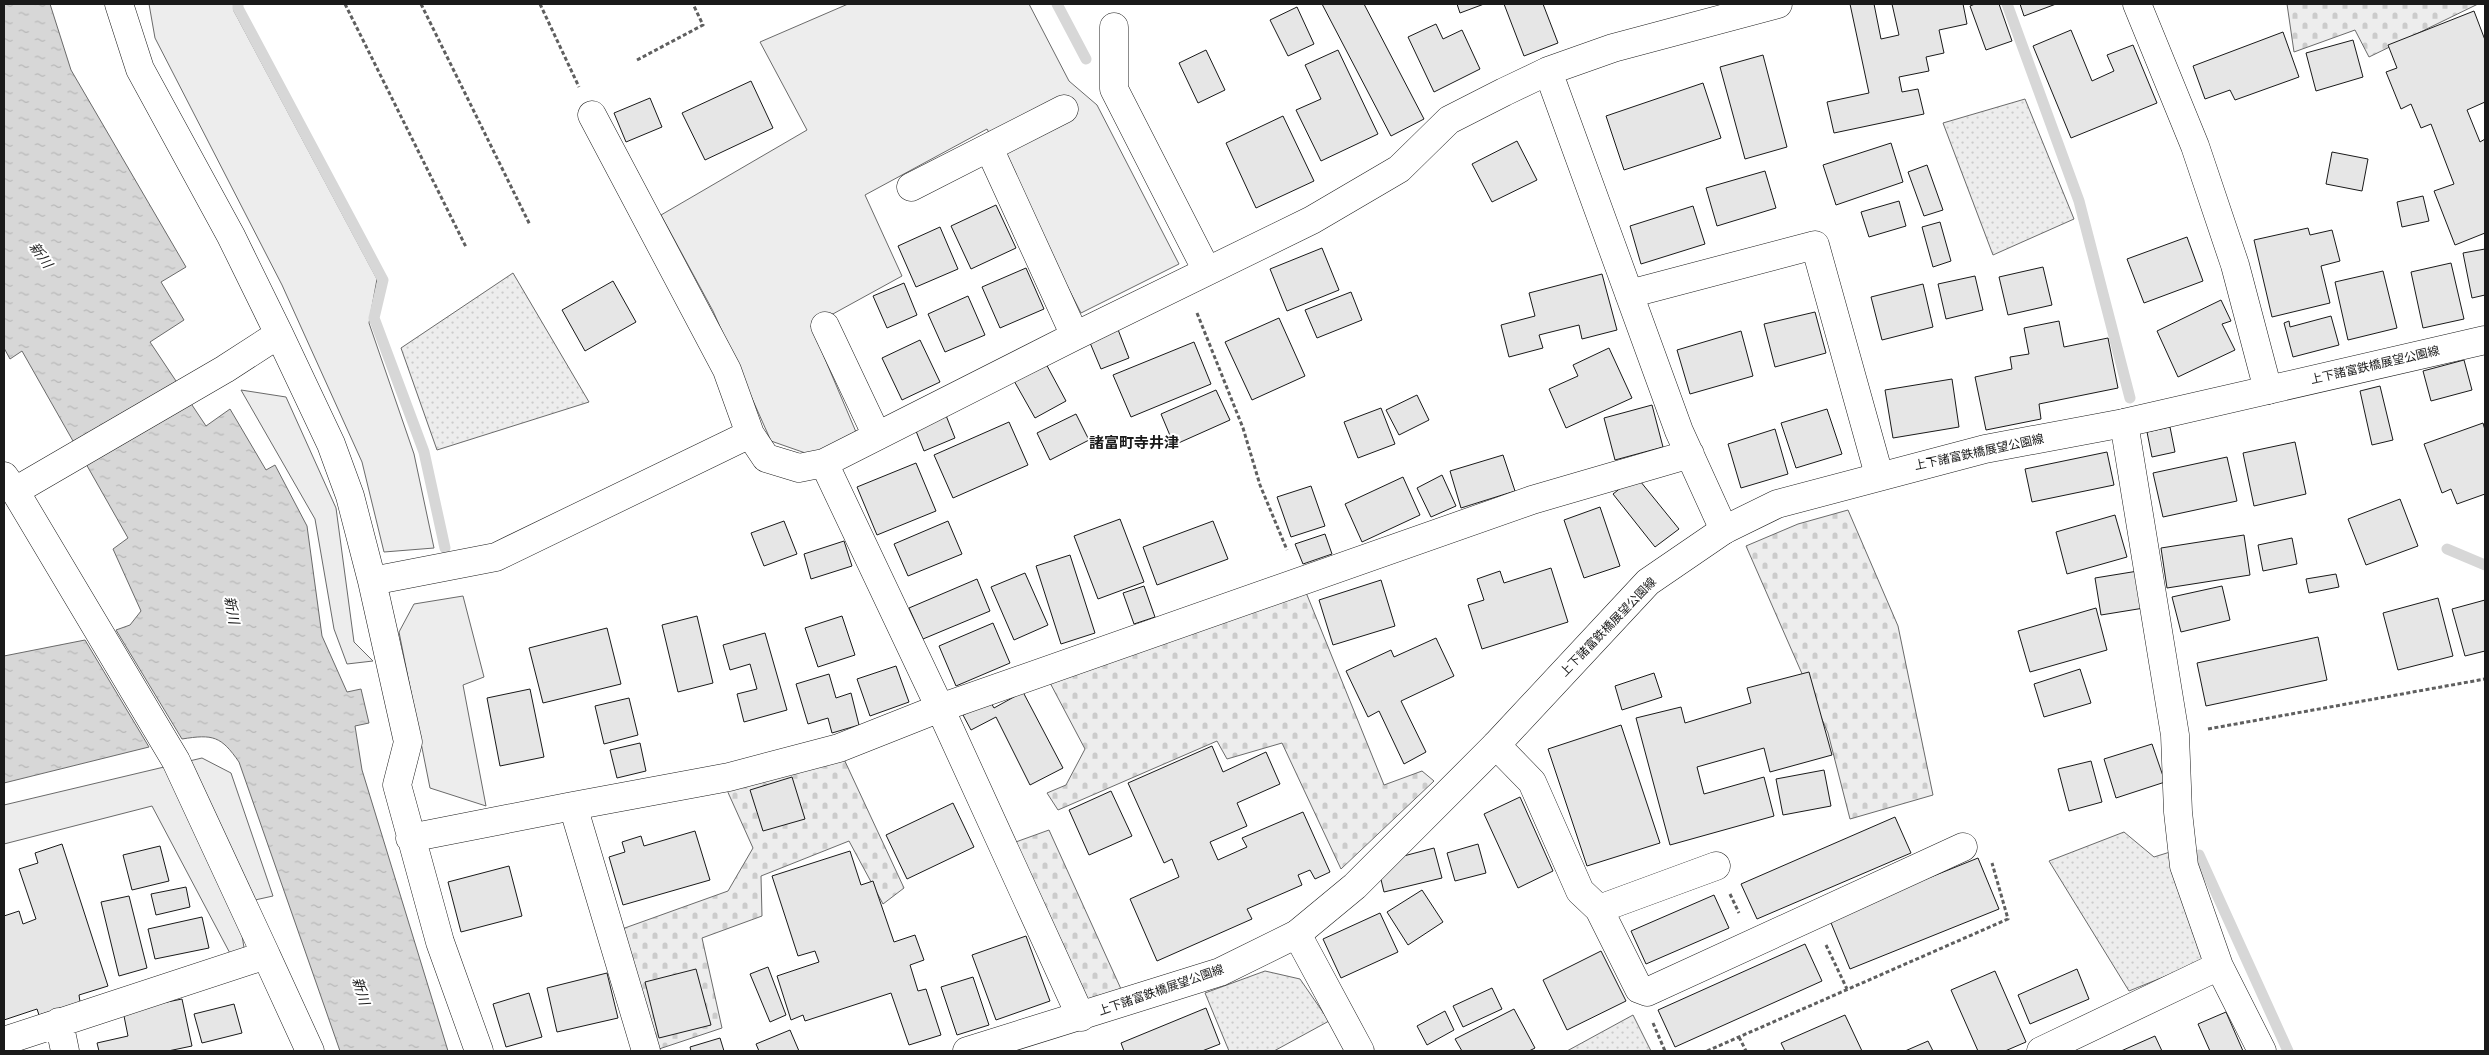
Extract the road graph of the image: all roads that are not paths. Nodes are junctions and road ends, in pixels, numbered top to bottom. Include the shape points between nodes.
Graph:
1 (120, 4) edge
2 (1778, 4) edge
3 (2137, 4) edge
4 (1702, 14) edge
5 (1114, 28) dead end
6 (1548, 71) junction
7 (1064, 109) dead end
8 (592, 115) road end
9 (989, 148) junction
10 (911, 187) dead end
11 (1196, 277) junction
12 (1629, 294) junction
13 (825, 326) dead end
14 (279, 334) junction
15 (1075, 336) junction
16 (2485, 340) edge
17 (2268, 390) junction
18 (2124, 423) junction
19 (750, 434) junction
20 (877, 436) junction
21 (1690, 454) junction
22 (824, 463) junction
23 (1880, 475) junction
24 (10, 483) edge
25 (1724, 530) junction
26 (372, 581) junction
27 (940, 708) junction
28 (1496, 745) junction
29 (573, 806) junction
30 (410, 838) junction
31 (1963, 847) road end
32 (1716, 866) road end
33 (1599, 909) junction
34 (1297, 934) junction
35 (266, 955) junction
36 (2219, 966) junction
37 (1081, 1017) junction
38 (59, 1022) junction
39 (4, 1041) edge
40 (65, 1051) edge
41 (310, 1051) edge
42 (479, 1051) edge
43 (646, 1051) edge
44 (967, 1051) edge
45 (1360, 1051) edge
46 (2041, 1051) edge
47 (2262, 1051) edge

1 - 14 street via 140,68 231,236
2 - 4 street
3 - 17 street via 2195,146 2235,266
4 - 6 street
5 - 11 street via 1114,89
6 - 11 street via 1449,120 1399,168 1344,202
6 - 12 street
7 - 9 street
8 - 19 street via 727,370
9 - 10 street
9 - 15 street
11 - 15 street
12 - 21 street
12 - 23 street via 1815,245
13 - 20 street
14 - 24 street via 68,459
14 - 26 street via 331,444 350,496
15 - 20 street
16 - 17 street, 上下諸富鉄橋展望公園線
17 - 18 street, 上下諸富鉄橋展望公園線
18 - 23 street, 上下諸富鉄橋展望公園線 via 1985,449
18 - 36 street via 2175,735 2184,866
19 - 22 street via 766,458 799,468
19 - 26 street via 496,556
20 - 22 street
21 - 25 street
21 - 27 street via 1532,500
22 - 27 street
23 - 25 street, 上下諸富鉄橋展望公園線 via 1777,504
24 - 35 street via 176,762
25 - 28 street, 上下諸富鉄橋展望公園線 via 1648,582
26 - 30 street via 408,742 397,785
27 - 29 street via 839,748 729,776
27 - 37 street
28 - 33 street via 1532,782 1580,891
28 - 34 street, 上下諸富鉄橋展望公園線 via 1355,886
29 - 30 street
29 - 43 street
30 - 42 street via 440,942
31 - 33 street via 1647,992 1639,989
32 - 33 street
34 - 37 street, 上下諸富鉄橋展望公園線 via 1220,972
34 - 45 street
35 - 38 street
35 - 41 street
36 - 46 street
36 - 47 street
37 - 44 street, 上下諸富鉄橋展望公園線
38 - 39 street
38 - 40 street

